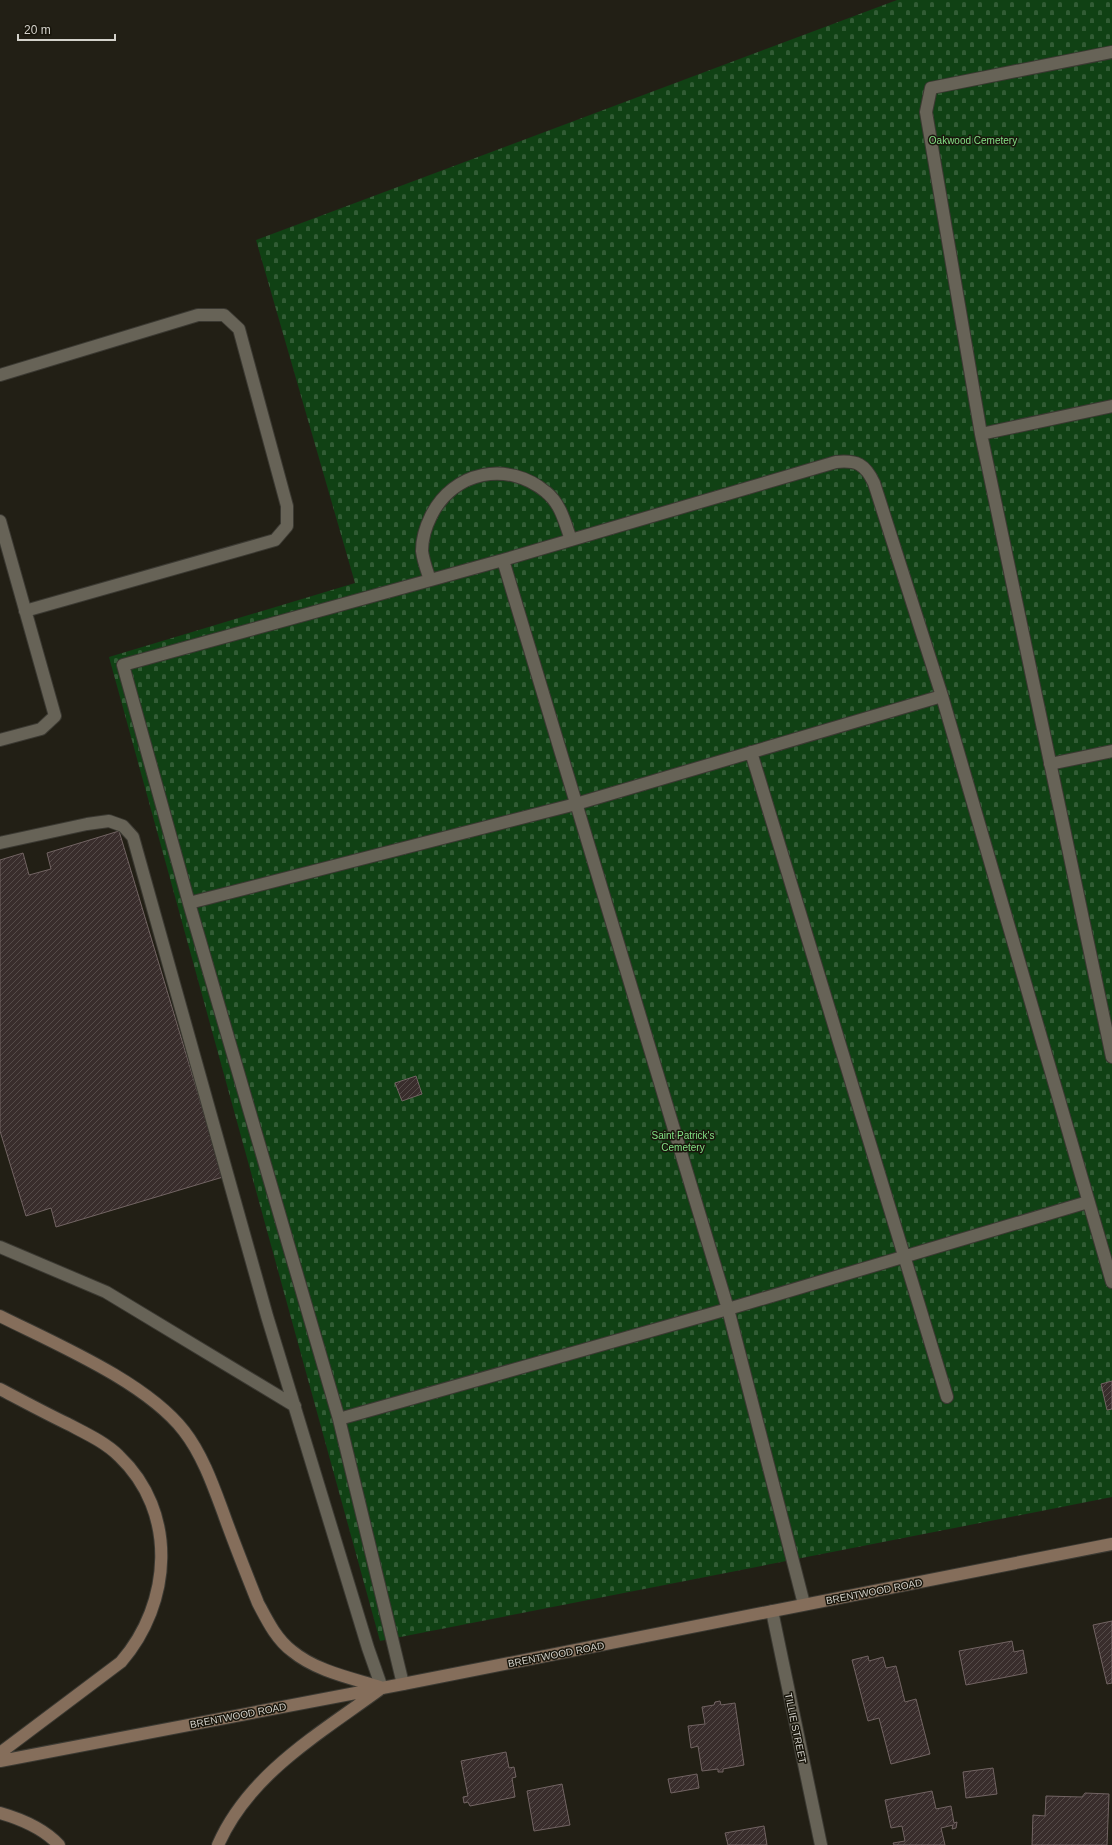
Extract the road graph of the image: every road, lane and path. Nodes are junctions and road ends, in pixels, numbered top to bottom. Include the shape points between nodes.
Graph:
1 (1112, 52) edge
2 (0, 375) edge
3 (1112, 406) edge
4 (981, 434) junction
5 (0, 521) edge
6 (571, 540) junction
7 (503, 560) junction
8 (430, 580) junction
9 (25, 611) junction
10 (942, 696) junction
11 (0, 740) edge
12 (1112, 751) edge
13 (751, 752) junction
14 (1050, 764) junction
15 (576, 804) junction
16 (0, 843) edge
17 (189, 903) junction
18 (1112, 1057) edge
19 (1088, 1202) junction
20 (0, 1247) edge
21 (904, 1256) junction
22 (1112, 1282) edge
23 (728, 1309) junction
24 (0, 1316) edge
25 (0, 1389) edge
26 (946, 1397) dead end
27 (295, 1406) junction
28 (339, 1419) junction
29 (1112, 1544) edge
30 (804, 1604) junction
31 (772, 1611) junction
32 (403, 1684) junction
33 (382, 1688) junction
34 (0, 1753) edge
35 (0, 1761) edge
36 (0, 1813) edge
37 (60, 1845) edge
38 (218, 1845) edge
39 (821, 1845) edge

1 - 4 street via 931,88 926,112
2 - 9 street via 198,315 224,315 240,329 288,506 287,526 275,540
3 - 4 street
4 - 14 street
5 - 9 street
6 - 7 street
6 - 8 street via 562,512 547,493 526,479 502,473 477,476 454,486 437,504 426,526 422,551
6 - 10 street via 836,462 860,464 874,483
7 - 8 street
7 - 15 street
8 - 17 street via 123,665
9 - 11 street via 55,716 41,729
10 - 13 street
10 - 19 street
12 - 14 street
13 - 15 street
13 - 21 street
14 - 18 street
15 - 17 street
15 - 23 street
16 - 27 street via 109,821 123,826 133,837
17 - 28 street
19 - 21 street
19 - 22 street
20 - 27 street via 106,1292
21 - 23 street
21 - 26 street
23 - 28 street
23 - 30 street
24 - 33 main road via 118,1378 171,1416 184,1432 206,1470 258,1603 281,1641 305,1660
25 - 34 main road via 88,1435 118,1455 132,1469 151,1502 162,1557 157,1598 146,1626 122,1662
27 - 33 street
28 - 32 street
29 - 30 main road, BRENTWOOD ROAD
30 - 31 main road, BRENTWOOD ROAD
31 - 32 main road, BRENTWOOD ROAD
31 - 39 street, TILLIE STREET
32 - 33 main road, BRENTWOOD ROAD
33 - 35 main road, BRENTWOOD ROAD
33 - 38 main road via 266,1776 232,1818
36 - 37 main road via 17,1818

